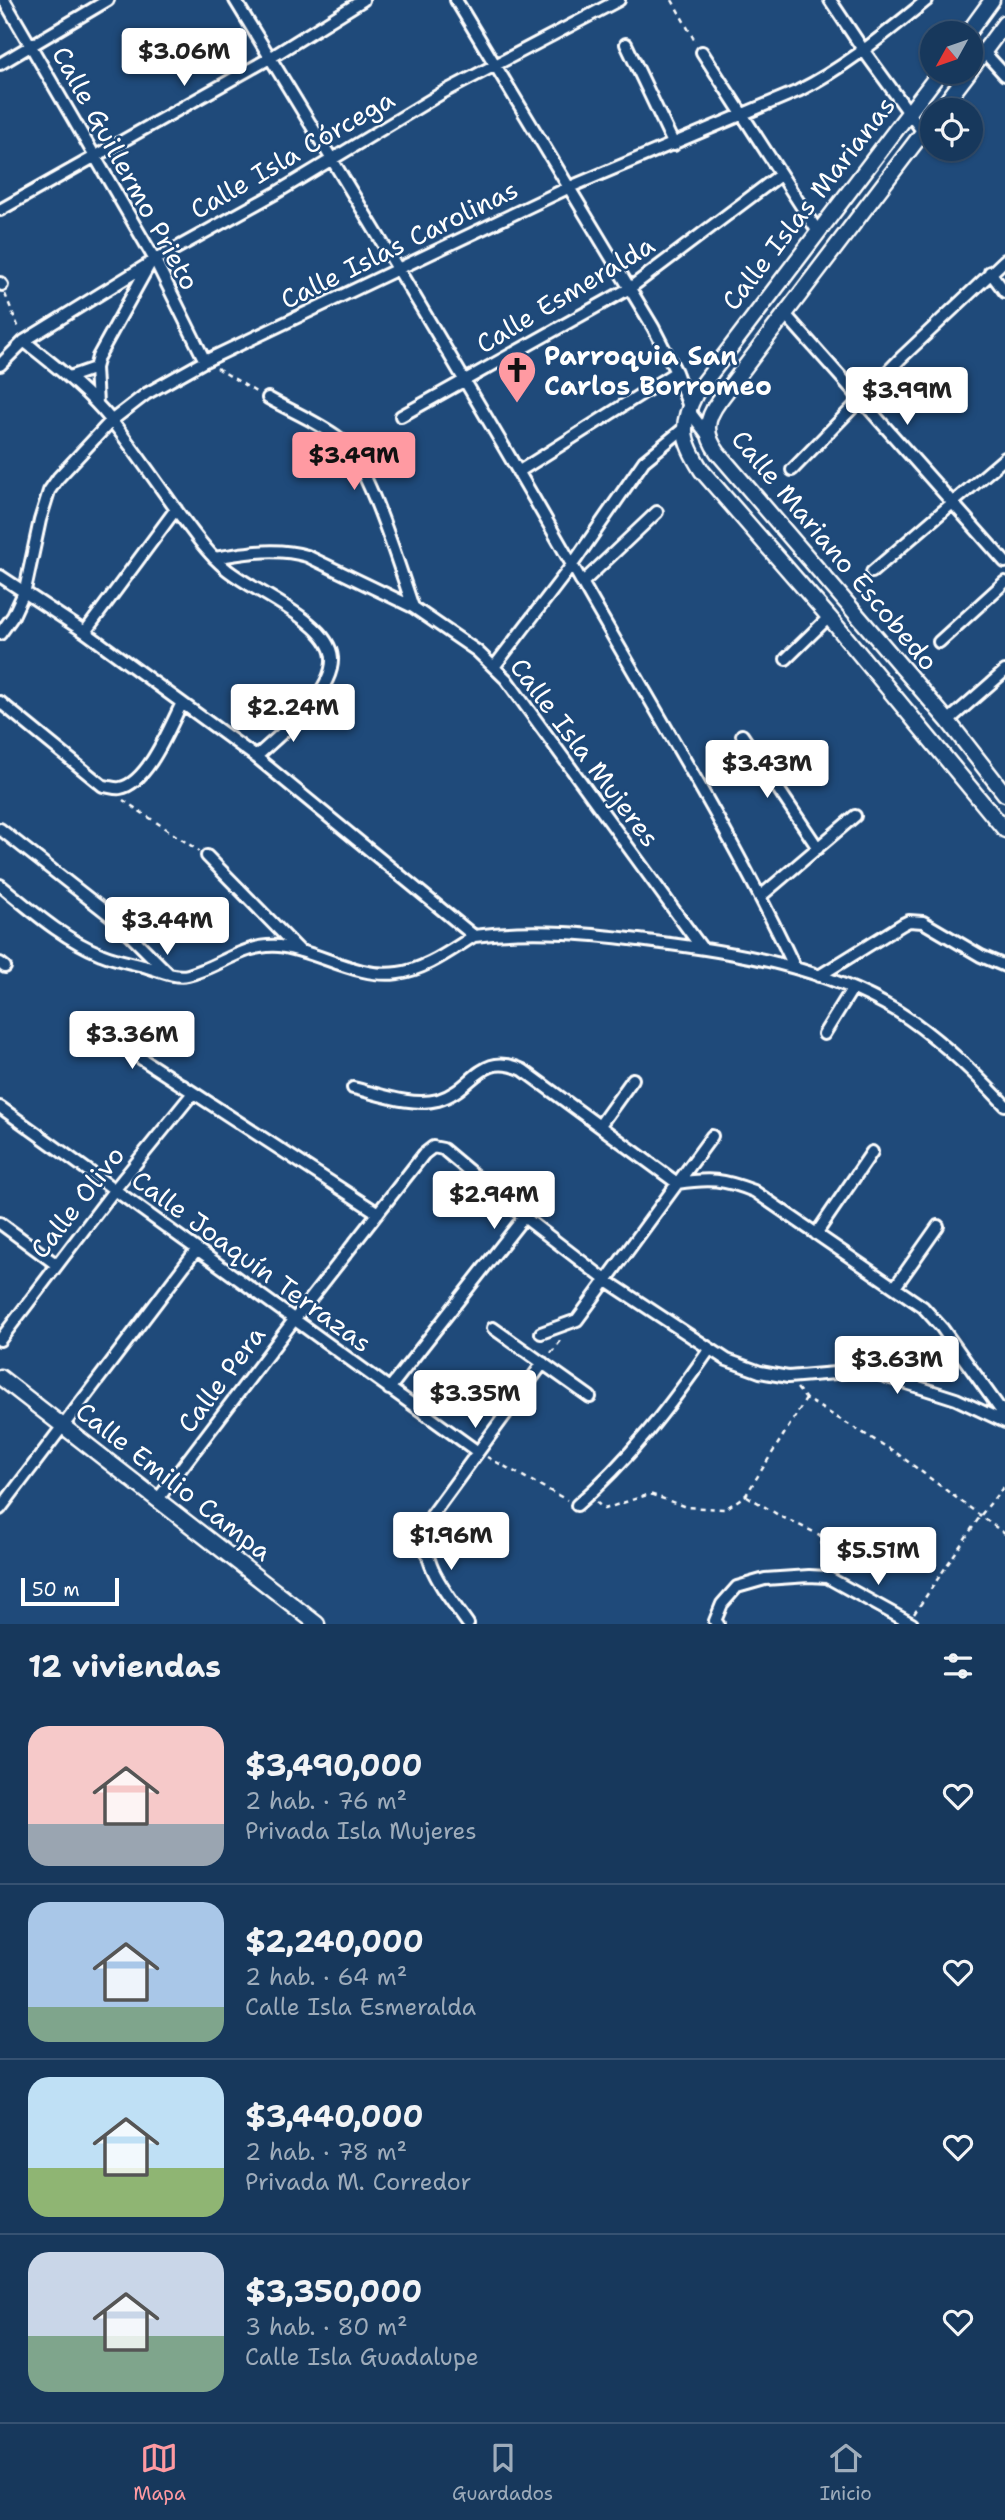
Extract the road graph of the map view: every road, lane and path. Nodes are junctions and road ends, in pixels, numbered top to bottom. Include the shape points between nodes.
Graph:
1 (4, 0) edge
2 (108, 0) edge
3 (235, 0) edge
4 (363, 0) edge
5 (456, 0) edge
6 (619, 0) edge
7 (672, 0) edge
8 (830, 0) edge
9 (927, 0) edge
10 (992, 0) edge
11 (977, 21) edge
12 (1005, 23) edge
13 (626, 44) dead end
14 (31, 46) junction
15 (863, 51) junction
16 (702, 52) joint
17 (984, 52) joint
18 (270, 58) junction
19 (495, 63) junction
20 (0, 64) edge
21 (1005, 75) edge
22 (931, 84) edge
23 (909, 114) junction
24 (742, 117) junction
25 (920, 128) edge
26 (920, 136) edge
27 (674, 145) junction
28 (94, 156) junction
29 (333, 159) junction
30 (780, 175) junction
31 (570, 187) junction
32 (0, 210) edge
33 (818, 232) junction
34 (1005, 260) edge
35 (153, 261) junction
36 (397, 270) junction
37 (990, 272) junction
38 (1, 284) edge
39 (630, 288) junction
40 (1005, 292) edge
41 (785, 314) junction
42 (24, 341) junction
43 (205, 361) junction
44 (0, 365) edge
45 (95, 368) junction
46 (676, 372) junction
47 (69, 377) junction
48 (465, 381) junction
49 (268, 398) joint
50 (861, 398) junction
51 (97, 404) junction
52 (689, 407) junction
53 (401, 416) dead end
54 (111, 421) junction
55 (683, 429) junction
56 (708, 436) junction
57 (1005, 458) edge
58 (792, 470) dead end
59 (518, 472) junction
60 (952, 501) junction
61 (176, 509) junction
62 (657, 512) dead end
63 (214, 558) junction
64 (1005, 562) edge
65 (572, 565) junction
66 (872, 572) dead end
67 (0, 576) edge
68 (1005, 582) edge
69 (582, 583) junction
70 (25, 590) junction
71 (414, 607) junction
72 (829, 617) junction
73 (85, 632) junction
74 (0, 634) edge
75 (939, 642) dead end
76 (786, 659) dead end
77 (494, 667) junction
78 (1005, 671) edge
79 (0, 702) edge
80 (182, 703) junction
81 (948, 720) junction
82 (743, 734) dead end
83 (256, 757) junction
84 (103, 786) junction
85 (1005, 794) edge
86 (855, 816) dead end
87 (0, 829) edge
88 (1005, 830) edge
89 (818, 848) junction
90 (207, 856) joint
91 (0, 885) edge
92 (761, 895) junction
93 (474, 936) junction
94 (701, 947) junction
95 (300, 951) junction
96 (1005, 966) edge
97 (795, 968) junction
98 (170, 975) junction
99 (818, 976) junction
100 (852, 989) junction
101 (85, 1028) dead end
102 (824, 1034) dead end
103 (633, 1079) dead end
104 (353, 1088) dead end
105 (193, 1093) junction
106 (1005, 1105) edge
107 (0, 1107) edge
108 (600, 1125) junction
109 (712, 1136) dead end
110 (872, 1152) dead end
111 (677, 1182) junction
112 (115, 1189) junction
113 (378, 1213) junction
114 (524, 1217) junction
115 (0, 1223) edge
116 (938, 1226) dead end
117 (816, 1234) junction
118 (197, 1249) junction
119 (57, 1265) junction
120 (607, 1281) junction
121 (895, 1287) junction
122 (294, 1320) junction
123 (577, 1320) junction
124 (493, 1328) dead end
125 (541, 1333) dead end
126 (0, 1340) edge
127 (709, 1350) junction
128 (543, 1363) junction
129 (0, 1377) edge
130 (788, 1377) junction
131 (389, 1389) junction
132 (590, 1397) dead end
133 (806, 1399) junction
134 (1005, 1416) edge
135 (1005, 1422) edge
136 (64, 1425) junction
137 (478, 1452) junction
138 (1005, 1485) edge
139 (588, 1495) junction
140 (746, 1495) junction
141 (158, 1499) junction
142 (576, 1505) joint
143 (0, 1509) edge
144 (981, 1515) junction
145 (1005, 1534) edge
146 (827, 1577) junction
147 (909, 1623) edge
148 (317, 1624) edge
149 (468, 1624) edge
150 (718, 1624) edge

1 - 14 street, Calle Guillermo Prieto
2 - 14 street
3 - 18 street
4 - 18 street
5 - 19 street, Calle Mariano Escobedo
6 - 19 street, Calle Isla Córcega
7 - 16 path
8 - 15 street
9 - 15 street, Calle Islas Carolinas
10 - 11 main road
12 - 17 main road, Calle Islas Marianas
13 - 27 street
14 - 20 street
14 - 28 street, Calle Guillermo Prieto
15 - 23 street
15 - 24 street, Calle Islas Carolinas via 818,81
16 - 24 street
17 - 21 street
18 - 28 street
18 - 29 street
19 - 29 street, Calle Isla Córcega
19 - 31 street, Calle Mariano Escobedo
22 - 23 main road, Calle Islas Marianas
23 - 25 street
23 - 33 main road, Calle Islas Marianas
24 - 27 street, Calle Islas Carolinas
24 - 30 street
26 - 41 main road, Calle Islas Marianas
27 - 31 street, Calle Islas Carolinas
28 - 32 street
28 - 35 street, Calle Guillermo Prieto
29 - 35 street, Calle Isla Córcega
29 - 36 street
30 - 33 street
30 - 39 street, Calle Esmeralda
31 - 36 street, Calle Islas Carolinas
31 - 39 street, Calle Mariano Escobedo
33 - 52 main road, Calle Islas Marianas via 731,344
34 - 37 street
35 - 42 street, Calle Isla Córcega
35 - 43 street, Calle Guillermo Prieto
35 - 45 street
36 - 43 street, Calle Islas Carolinas
36 - 48 street
37 - 40 street
37 - 50 street
38 - 42 path
39 - 46 street, Calle Mariano Escobedo
39 - 48 street, Calle Esmeralda
41 - 50 street
41 - 56 main road, Calle Islas Marianas via 712,411
42 - 44 street, Calle Isla Córcega
42 - 47 street
43 - 49 path
43 - 54 street, Calle Islas Carolinas via 146,394
45 - 47 street
45 - 51 street
46 - 52 street, Calle Mariano Escobedo
46 - 59 street
47 - 51 street
48 - 53 street, Calle Esmeralda
48 - 59 street
49 - 71 street via 340,439 352,452
50 - 58 street
50 - 60 street
51 - 54 street
52 - 55 main road, Calle Islas Marianas
52 - 56 street, Calle Mariano Escobedo
54 - 61 street
54 - 70 street, Calle Islas Carolinas via 49,491
55 - 65 street via 645,461
55 - 72 main road, Calle Mariano Escobedo via 702,471
56 - 81 main road, Calle Mariano Escobedo via 726,463
57 - 60 street
59 - 65 street
60 - 64 street
60 - 66 street
61 - 63 street
61 - 73 street
62 - 69 street
63 - 71 street, Calle Isla Mujeres via 288,550
63 - 83 street via 298,614 326,642 332,655 332,673 309,707
65 - 69 street
65 - 77 street
67 - 70 street
68 - 75 street
69 - 92 street
70 - 73 street
70 - 74 street, Calle Islas Carolinas
71 - 77 street, Calle Isla Mujeres
72 - 76 street
72 - 88 main road, Calle Mariano Escobedo
73 - 80 street
77 - 94 street, Calle Isla Mujeres
78 - 81 street
79 - 84 street
80 - 83 street
80 - 84 street via 148,766 135,780 120,788
81 - 85 main road, Calle Mariano Escobedo
82 - 89 street
83 - 93 street
84 - 90 path
86 - 89 street
87 - 98 street via 111,916
89 - 92 street
90 - 95 street
91 - 98 street via 86,947
92 - 97 street
93 - 94 street via 558,932
93 - 95 street via 399,973 383,974
94 - 97 street
95 - 98 street via 258,947 199,972
96 - 99 street via 915,920
97 - 99 street
99 - 100 street
100 - 102 street
100 - 106 street via 916,1025
101 - 105 street
103 - 108 street
104 - 108 street via 425,1102 440,1100 491,1065 510,1064
105 - 112 street, Calle Olivo
105 - 113 street
107 - 112 street, Calle Joaquín Terrazas
108 - 111 street
109 - 111 street
110 - 117 street
111 - 117 street via 731,1182
111 - 120 street
112 - 118 street, Calle Joaquín Terrazas
112 - 119 street, Calle Olivo
113 - 114 street, Calle Pera via 433,1147 443,1149
113 - 122 street, Calle Pera
114 - 120 street
114 - 131 street
115 - 119 street
116 - 121 street
117 - 121 street
118 - 122 street, Calle Joaquín Terrazas
118 - 136 street
119 - 126 street, Calle Olivo
120 - 123 street
120 - 127 street
121 - 134 street via 942,1328
122 - 131 street, Calle Joaquín Terrazas
122 - 141 street, Calle Pera
123 - 125 street
123 - 128 path
124 - 128 street
127 - 130 street via 760,1372
127 - 139 street via 660,1418
128 - 132 street
128 - 137 street
129 - 136 main road, Calle Emilio Campa
130 - 133 path
130 - 135 street via 859,1371 878,1374 956,1399
131 - 137 street, Calle Joaquín Terrazas
133 - 140 path
133 - 144 path via 895,1452
136 - 141 main road, Calle Emilio Campa
136 - 143 street
137 - 142 path
137 - 149 street via 432,1515 425,1533 435,1576
138 - 144 path
139 - 140 path via 604,1509 650,1494 686,1507 725,1509
139 - 142 street
140 - 146 path via 820,1535
141 - 148 main road, Calle Emilio Campa
144 - 145 path
144 - 147 path
146 - 147 street
146 - 150 street via 785,1576 737,1587 722,1604 715,1621

